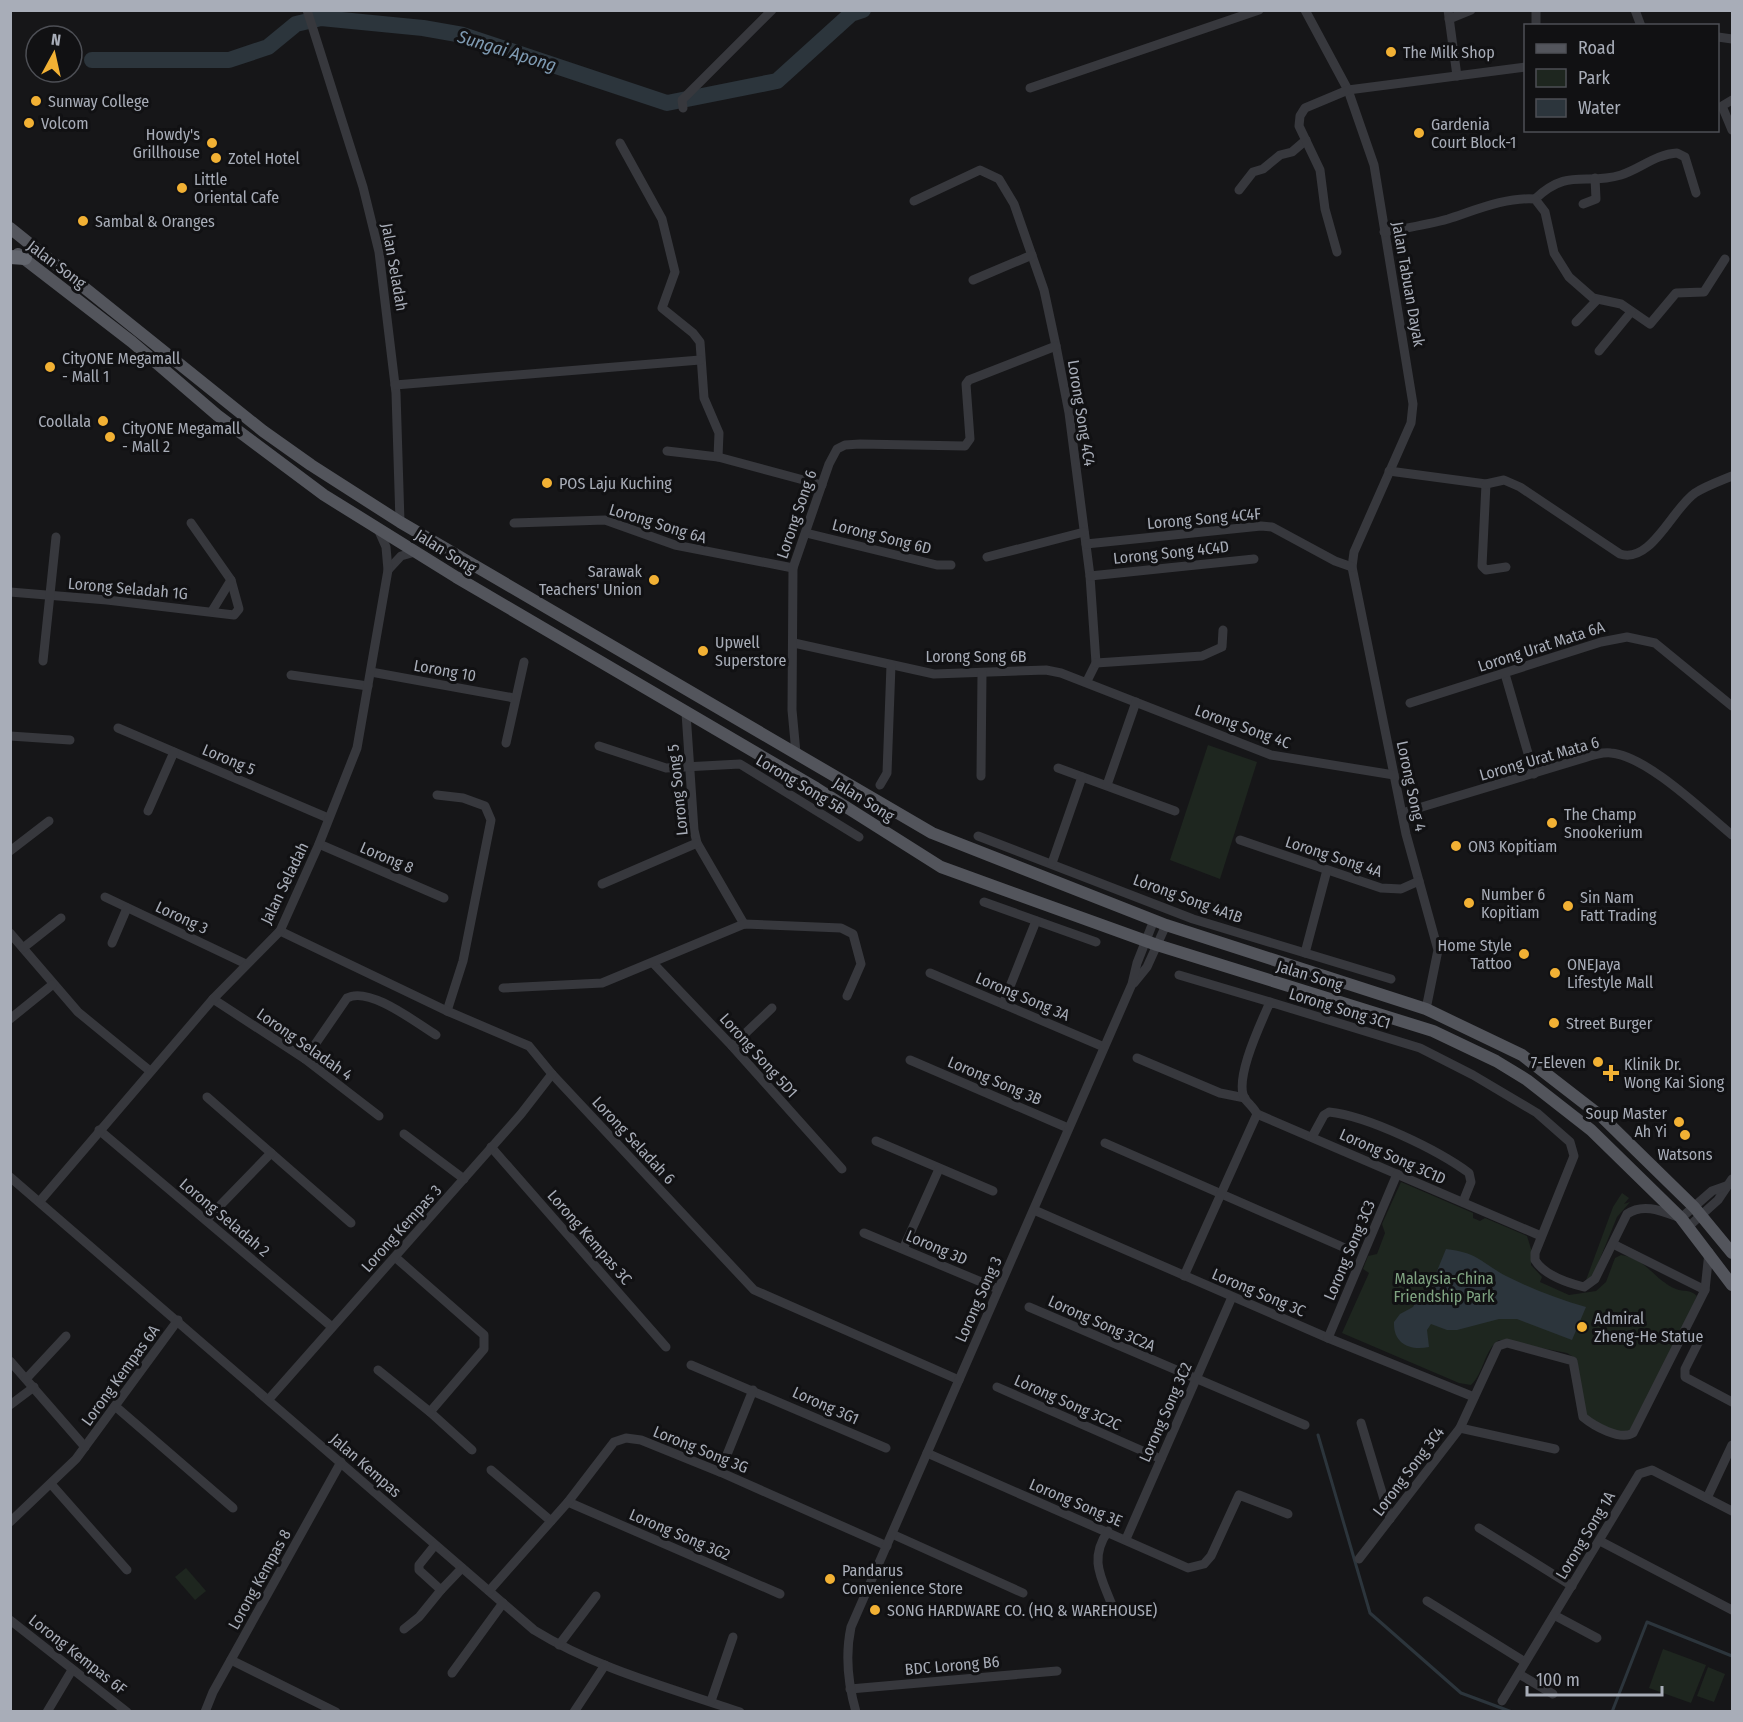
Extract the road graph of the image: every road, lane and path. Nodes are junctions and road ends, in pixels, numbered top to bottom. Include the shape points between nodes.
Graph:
1 (772, 10) edge
2 (1258, 10) edge
3 (1305, 10) edge
4 (1471, 10) edge
5 (1449, 15) edge
6 (310, 17) edge
7 (1524, 67) edge
8 (1457, 76) junction
9 (1030, 88) dead end
10 (1348, 90) junction
11 (1732, 100) edge
12 (683, 104) dead end
13 (1732, 130) edge
14 (1306, 140) junction
15 (620, 143) dead end
16 (1595, 178) junction
17 (1239, 190) dead end
18 (1696, 193) dead end
19 (1535, 199) junction
20 (914, 201) dead end
21 (1583, 204) dead end
22 (10, 228) edge
23 (1384, 232) junction
24 (10, 250) edge
25 (1336, 252) dead end
26 (1032, 255) junction
27 (10, 257) edge
28 (25, 258) junction
29 (1725, 259) dead end
30 (973, 280) dead end
31 (1597, 300) junction
32 (1631, 312) junction
33 (1576, 322) dead end
34 (1056, 346) junction
35 (1599, 351) dead end
36 (700, 360) junction
37 (395, 385) junction
38 (667, 451) dead end
39 (718, 457) junction
40 (1389, 471) junction
41 (1732, 476) edge
42 (1486, 484) junction
43 (822, 485) junction
44 (400, 522) junction
45 (191, 523) dead end
46 (514, 523) dead end
47 (378, 529) junction
48 (1084, 532) junction
49 (806, 533) junction
50 (56, 537) dead end
51 (1086, 544) junction
52 (415, 552) junction
53 (987, 557) dead end
54 (1254, 559) dead end
55 (951, 565) dead end
56 (1352, 567) junction
57 (1506, 567) dead end
58 (793, 568) junction
59 (388, 570) junction
60 (1090, 576) junction
61 (231, 580) junction
62 (10, 592) edge
63 (51, 596) junction
64 (212, 611) junction
65 (1224, 630) dead end
66 (794, 643) junction
67 (43, 661) dead end
68 (524, 662) dead end
69 (1096, 663) junction
70 (891, 665) junction
71 (371, 672) junction
72 (982, 673) junction
73 (1505, 674) junction
74 (291, 675) dead end
75 (1087, 681) junction
76 (368, 686) junction
77 (681, 686) junction
78 (514, 698) junction
79 (1136, 702) junction
80 (1410, 704) dead end
81 (1732, 706) edge
82 (686, 713) junction
83 (117, 728) dead end
84 (10, 736) edge
85 (70, 740) dead end
86 (506, 743) dead end
87 (599, 746) dead end
88 (174, 752) junction
89 (796, 753) junction
90 (689, 768) junction
91 (1058, 768) dead end
92 (1534, 774) junction
93 (1394, 775) junction
94 (981, 776) dead end
95 (1082, 777) junction
96 (880, 784) dead end
97 (1107, 785) junction
98 (816, 788) junction
99 (437, 795) dead end
100 (148, 811) dead end
101 (1175, 811) dead end
102 (1402, 813) junction
103 (328, 818) junction
104 (49, 821) dead end
105 (1732, 835) edge
106 (978, 836) dead end
107 (859, 837) dead end
108 (1240, 840) dead end
109 (697, 843) junction
110 (319, 844) junction
111 (10, 851) edge
112 (1052, 863) junction
113 (1328, 870) junction
114 (1419, 881) junction
115 (602, 884) dead end
116 (105, 897) dead end
117 (444, 898) dead end
118 (984, 902) dead end
119 (127, 908) junction
120 (61, 918) dead end
121 (1036, 921) junction
122 (1160, 923) junction
123 (744, 924) junction
124 (280, 931) junction
125 (10, 933) edge
126 (1096, 942) dead end
127 (112, 943) dead end
128 (1151, 943) junction
129 (23, 948) junction
130 (1305, 953) junction
131 (653, 963) junction
132 (246, 964) junction
133 (930, 973) dead end
134 (1179, 975) dead end
135 (1391, 979) dead end
136 (52, 985) junction
137 (503, 988) dead end
138 (847, 996) dead end
139 (213, 999) junction
140 (1270, 1002) junction
141 (1003, 1004) junction
142 (772, 1008) dead end
143 (1426, 1009) junction
144 (447, 1011) junction
145 (10, 1019) edge
146 (436, 1035) dead end
147 (732, 1046) junction
148 (1104, 1047) junction
149 (1137, 1058) dead end
150 (304, 1059) junction
151 (910, 1060) dead end
152 (150, 1071) junction
153 (552, 1074) junction
154 (207, 1097) dead end
155 (1245, 1098) junction
156 (1257, 1114) junction
157 (379, 1116) dead end
158 (1068, 1128) junction
159 (99, 1130) junction
160 (404, 1134) dead end
161 (1312, 1137) junction
162 (876, 1141) dead end
163 (1105, 1143) dead end
164 (491, 1147) junction
165 (271, 1153) junction
166 (842, 1168) dead end
167 (939, 1169) junction
168 (1397, 1174) junction
169 (10, 1177) edge
170 (464, 1179) junction
171 (1729, 1182) edge
172 (993, 1191) dead end
173 (1221, 1195) junction
174 (40, 1201) junction
175 (1462, 1202) junction
176 (1034, 1210) junction
177 (1698, 1211) junction
178 (206, 1220) junction
179 (1685, 1223) junction
180 (351, 1224) dead end
181 (864, 1233) dead end
182 (1541, 1236) junction
183 (1613, 1245) junction
184 (1345, 1248) dead end
185 (903, 1249) junction
186 (1708, 1252) junction
187 (1732, 1253) edge
188 (395, 1257) junction
189 (1184, 1276) junction
190 (1732, 1285) edge
191 (998, 1289) junction
192 (1705, 1290) junction
193 (1232, 1297) junction
194 (1029, 1307) dead end
195 (178, 1320) junction
196 (332, 1327) junction
197 (66, 1336) dead end
198 (1328, 1338) junction
199 (1700, 1339) dead end
200 (666, 1347) dead end
201 (10, 1361) edge
202 (691, 1365) dead end
203 (378, 1370) dead end
204 (27, 1379) junction
205 (959, 1380) junction
206 (1195, 1380) junction
207 (34, 1387) junction
208 (997, 1387) dead end
209 (753, 1390) junction
210 (1474, 1397) junction
211 (269, 1399) junction
212 (1732, 1402) edge
213 (10, 1405) edge
214 (115, 1406) junction
215 (430, 1412) junction
216 (1361, 1423) dead end
217 (1305, 1425) dead end
218 (1460, 1428) junction
219 (1732, 1445) edge
220 (85, 1447) junction
221 (886, 1448) dead end
222 (1555, 1449) dead end
223 (472, 1450) dead end
224 (927, 1453) junction
225 (1161, 1459) junction
226 (341, 1462) junction
227 (491, 1470) dead end
228 (720, 1472) junction
229 (51, 1484) junction
230 (1707, 1498) junction
231 (568, 1502) junction
232 (233, 1508) dead end
233 (1732, 1511) edge
234 (1288, 1515) dead end
235 (1390, 1519) junction
236 (551, 1521) junction
237 (10, 1522) edge
238 (1479, 1528) dead end
239 (1108, 1531) junction
240 (892, 1534) junction
241 (1126, 1539) junction
242 (1600, 1542) junction
243 (435, 1545) junction
244 (887, 1546) junction
245 (1359, 1559) dead end
246 (462, 1568) junction
247 (127, 1570) dead end
248 (1572, 1586) junction
249 (441, 1590) junction
250 (489, 1591) junction
251 (1023, 1593) dead end
252 (780, 1594) dead end
253 (596, 1596) dead end
254 (1427, 1601) dead end
255 (503, 1603) junction
256 (1113, 1608) dead end
257 (1732, 1610) edge
258 (1554, 1615) junction
259 (10, 1620) edge
260 (404, 1629) dead end
261 (733, 1637) dead end
262 (1597, 1638) dead end
263 (559, 1645) junction
264 (231, 1660) junction
265 (1525, 1662) junction
266 (605, 1665) junction
267 (72, 1670) junction
268 (1057, 1671) dead end
269 (452, 1673) dead end
270 (1519, 1674) junction
271 (850, 1689) junction
272 (1553, 1694) dead end
273 (711, 1701) junction
274 (1502, 1701) dead end
275 (737, 1711) edge
276 (47, 1712) edge
277 (128, 1712) edge
278 (205, 1712) edge
279 (336, 1712) edge
280 (574, 1712) edge
281 (856, 1712) edge

1 - 12 street
2 - 9 street
3 - 10 street, Jalan Tabuan Dayak
4 - 5 street
5 - 8 street
6 - 37 street, Jalan Seladah via 379,252
7 - 8 street
8 - 10 street
10 - 14 street via 1305,108 1299,121
10 - 23 street, Jalan Tabuan Dayak via 1374,165
11 - 13 street via 1722,106
14 - 17 street via 1292,152 1253,172
14 - 25 street via 1320,170
15 - 36 street via 662,219 675,272 662,308 700,342
16 - 18 street via 1622,175 1677,153 1685,157
16 - 19 street via 1571,178
16 - 21 street via 1596,199
19 - 23 street
19 - 31 street via 1545,212 1559,263 1569,277
20 - 26 street, Lorong Song 4C4 via 980,170 999,179 1007,189
22 - 44 main road, Jalan Song via 263,431
23 - 40 street, Jalan Tabuan Dayak via 1413,404 1411,423
24 - 28 main road, Jalan Song
26 - 30 street
26 - 34 street, Lorong Song 4C4
27 - 28 highway
28 - 47 main road, Jalan Song via 217,415 324,495
29 - 32 street via 1704,292 1676,294 1653,323 1646,323
31 - 32 street via 1620,304
31 - 33 street
32 - 35 street
34 - 43 street, Lorong Song 6 via 969,380 966,384 970,439 965,446 845,445 837,449
34 - 48 street, Lorong Song 4C4
36 - 37 street
36 - 39 street via 704,398 719,433
37 - 44 street, Jalan Seladah
38 - 39 street
39 - 43 street
40 - 42 street
40 - 56 street, Jalan Tabuan Dayak via 1354,552
41 - 42 street via 1689,498 1642,552 1629,557 1514,484 1503,480
42 - 57 street via 1482,566 1486,570
43 - 49 street, Lorong Song 6
44 - 77 main road, Jalan Song
45 - 61 street
46 - 58 street, Lorong Song 6A via 605,520 675,545
47 - 52 main road, Jalan Song
47 - 59 street, Jalan Seladah via 386,547
48 - 51 street, Lorong Song 4C4
48 - 53 street
49 - 55 street, Lorong Song 6D via 937,565
49 - 58 street, Lorong Song 6
50 - 63 street
51 - 56 street, Lorong Song 4C4F via 1261,526 1272,527
51 - 60 street, Lorong Song 4C4
52 - 59 street via 401,556
52 - 82 main road, Jalan Song
54 - 60 street, Lorong Song 4C4D
56 - 93 street, Lorong Song 4
58 - 66 street, Lorong Song 6
59 - 71 street, Jalan Seladah
60 - 69 street, Lorong Song 4C4
61 - 64 street
61 - 64 street, Lorong Seladah 1G via 239,609 234,615
62 - 63 street, Lorong Seladah 1G
63 - 64 street, Lorong Seladah 1G
63 - 67 street
65 - 69 street via 1222,647 1202,656
66 - 70 street, Lorong Song 6B
66 - 89 street, Lorong Song 6 via 792,710
68 - 78 street
69 - 75 street
70 - 72 street, Lorong Song 6B via 934,674
70 - 96 street via 887,773
71 - 76 street, Jalan Seladah
71 - 78 street, Lorong 10
72 - 75 street, Lorong Song 6B via 1046,670
72 - 94 street
73 - 80 street, Lorong Urat Mata 6A
73 - 81 street, Lorong Urat Mata 6A via 1601,642 1636,638 1655,643
73 - 92 street
74 - 76 street
75 - 79 street, Lorong Song 4C
76 - 103 street, Jalan Seladah via 357,747
77 - 82 main road via 689,701
77 - 89 main road, Jalan Song
78 - 86 street
79 - 93 street, Lorong Song 4C via 1272,755
79 - 97 street
82 - 90 street, Lorong Song 5
82 - 98 main road, Jalan Song
83 - 88 street, Lorong 5
84 - 85 street
87 - 90 street, Lorong Song 5B via 666,768
88 - 100 street
88 - 103 street, Lorong 5
89 - 98 main road via 800,768
89 - 122 main road, Jalan Song via 932,833
90 - 107 street, Lorong Song 5B via 740,764
90 - 109 street, Lorong Song 5
91 - 95 street
92 - 102 street, Lorong Urat Mata 6
92 - 105 street, Lorong Urat Mata 6 via 1596,754 1617,754 1662,777
93 - 102 street, Lorong Song 4
95 - 97 street
95 - 112 street
97 - 101 street
98 - 128 main road, Jalan Song via 941,867
99 - 144 street via 485,806 491,820 463,961
102 - 114 street, Lorong Song 4
103 - 110 street, Jalan Seladah
104 - 111 street
106 - 112 street, Lorong Song 4A1B
108 - 113 street, Lorong Song 4A
109 - 115 street
109 - 123 street, Lorong Song 5
110 - 117 street, Lorong 8
110 - 124 street, Jalan Seladah
112 - 130 street, Lorong Song 4A1B via 1193,919
113 - 114 street, Lorong Song 4A via 1393,890
113 - 130 street
114 - 143 street, Lorong Song 4 via 1439,954
116 - 119 street, Lorong 3
118 - 121 street
119 - 127 street
119 - 132 street, Lorong 3
120 - 129 street
121 - 126 street
121 - 141 street
122 - 128 street, Lorong Song 3
122 - 143 main road, Jalan Song
123 - 131 street
123 - 138 street via 840,928 853,934 861,964
124 - 132 street, Jalan Seladah
124 - 144 street, Lorong Seladah 6
125 - 129 street
128 - 148 street, Lorong Song 3
128 - 179 main road, Jalan Song via 1434,1031 1497,1061 1591,1130
129 - 136 street
130 - 135 street, Lorong Song 4A1B
131 - 137 street via 602,983
131 - 147 street, Lorong Song 5D1
132 - 139 street, Jalan Seladah
133 - 141 street, Lorong Song 3A
134 - 140 street
136 - 145 street
136 - 152 street via 78,1012
139 - 150 street, Lorong Seladah 4
139 - 152 street, Jalan Seladah
140 - 155 street, Lorong Song 3C1 via 1248,1056
140 - 182 street, Lorong Song 3C1 via 1420,1048 1537,1113 1570,1142 1574,1156
141 - 148 street, Lorong Song 3A
142 - 147 street
143 - 177 main road, Jalan Song via 1492,1039 1546,1072 1602,1117
144 - 153 street, Lorong Seladah 6 via 529,1046
146 - 150 street via 370,996 354,994 347,998
147 - 166 street, Lorong Song 5D1
148 - 158 street, Lorong Song 3
149 - 155 street via 1220,1094
150 - 157 street, Lorong Seladah 4
151 - 158 street, Lorong Song 3B
152 - 159 street, Jalan Seladah
153 - 164 street, Lorong Kempas 3
153 - 205 street, Lorong Seladah 6 via 754,1290
154 - 165 street
155 - 156 street
156 - 161 street, Lorong Song 3C1D
156 - 173 street
158 - 176 street, Lorong Song 3
159 - 174 street, Jalan Seladah
159 - 178 street, Lorong Seladah 2
160 - 170 street
161 - 168 street, Lorong Song 3C1D
161 - 175 street, Lorong Song 3C1D via 1329,1112 1392,1132 1469,1173 1471,1182
162 - 167 street
163 - 173 street
164 - 170 street, Lorong Kempas 3
164 - 200 street, Lorong Kempas 3C
165 - 178 street
165 - 180 street
167 - 172 street
167 - 185 street
168 - 175 street, Lorong Song 3C1D
168 - 198 street, Lorong Song 3C3
169 - 174 street, Jalan Kempas
170 - 188 street, Lorong Kempas 3
171 - 177 street via 1712,1191
173 - 184 street
173 - 189 street
174 - 195 street, Jalan Kempas
175 - 182 street, Lorong Song 3C1D
176 - 189 street, Lorong Song 3C
176 - 191 street, Lorong Song 3
177 - 179 street
177 - 187 main road, Jalan Song
178 - 196 street, Lorong Seladah 2
179 - 183 street via 1658,1210 1633,1210 1627,1214
179 - 186 main road, Jalan Song
181 - 185 street, Lorong 3D
182 - 183 street, Lorong Song 3C1 via 1535,1253 1539,1266 1584,1287 1595,1279
183 - 192 street
185 - 191 street, Lorong 3D
186 - 190 main road, Jalan Song
186 - 192 street
188 - 196 street, Lorong Kempas 3
188 - 215 street via 481,1330 486,1340 484,1349
189 - 193 street, Lorong Song 3C
191 - 205 street, Lorong Song 3
192 - 210 street, Lorong Song 3C4 via 1631,1435 1618,1435 1583,1417 1573,1361 1507,1343 1498,1346
193 - 198 street, Lorong Song 3C
193 - 206 street, Lorong Song 3C2
194 - 206 street, Lorong Song 3C2A
195 - 211 street, Jalan Kempas
195 - 214 street, Lorong Kempas 6A
196 - 211 street, Lorong Kempas 3
197 - 204 street
198 - 210 street, Lorong Song 3C
199 - 212 street via 1685,1368 1685,1377
201 - 204 street, Lorong Kempas 6A
202 - 209 street, Lorong 3G1
203 - 215 street
204 - 207 street, Lorong Kempas 6A
205 - 224 street, Lorong Song 3
206 - 217 street, Lorong Song 3C2A
206 - 225 street, Lorong Song 3C2
207 - 213 street
207 - 220 street, Lorong Kempas 6A
208 - 225 street, Lorong Song 3C2C
209 - 221 street, Lorong 3G1
209 - 228 street
210 - 218 street, Lorong Song 3C4
211 - 226 street, Jalan Kempas
214 - 220 street, Lorong Kempas 6A
214 - 232 street
215 - 223 street
216 - 235 street
218 - 222 street
218 - 235 street, Lorong Song 3C4
219 - 230 street
220 - 229 street, Lorong Kempas 6A
224 - 239 street, Lorong Song 3E
224 - 240 street, Lorong Song 3
225 - 241 street, Lorong Song 3C2
226 - 243 street, Jalan Kempas
226 - 264 street, Lorong Kempas 8
227 - 236 street
228 - 231 street, Lorong Song 3G via 641,1440 626,1438 614,1443
228 - 244 street, Lorong Song 3G
229 - 237 street, Lorong Kempas 6A
229 - 247 street
230 - 233 street, Lorong Song 1A
230 - 242 street, Lorong Song 1A via 1652,1470 1645,1471 1634,1481
231 - 236 street, Lorong Song 3G
231 - 252 street, Lorong Song 3G2
234 - 241 street, Lorong Song 3E via 1239,1495 1211,1556 1204,1564 1188,1568
235 - 245 street, Lorong Song 3C4
236 - 250 street, Lorong Song 3G
238 - 248 street
239 - 241 street, Lorong Song 3E
239 - 256 street via 1098,1545 1095,1560
240 - 244 street, Lorong Song 3
240 - 251 street
242 - 248 street, Lorong Song 1A
242 - 257 street
243 - 246 street, Jalan Kempas
243 - 249 street via 419,1570
244 - 271 street, Lorong Song 3 via 851,1627
246 - 249 street
246 - 250 street, Jalan Kempas
248 - 258 street, Lorong Song 1A
249 - 260 street
250 - 255 street, Jalan Kempas
253 - 263 street
254 - 265 street
255 - 263 street, Jalan Kempas
255 - 269 street
258 - 262 street
258 - 265 street, Lorong Song 1A
259 - 267 street, Lorong Kempas 6F
261 - 273 street
263 - 266 street, Jalan Kempas
264 - 278 street, Lorong Kempas 8
264 - 279 street
265 - 270 street, Lorong Song 1A
266 - 273 street, Jalan Kempas
266 - 280 street
267 - 276 street
267 - 277 street, Lorong Kempas 6F
268 - 271 street, BDC Lorong B6
270 - 272 street
270 - 274 street, Lorong Song 1A
271 - 281 street, Lorong Song 3
273 - 275 street, Jalan Kempas

